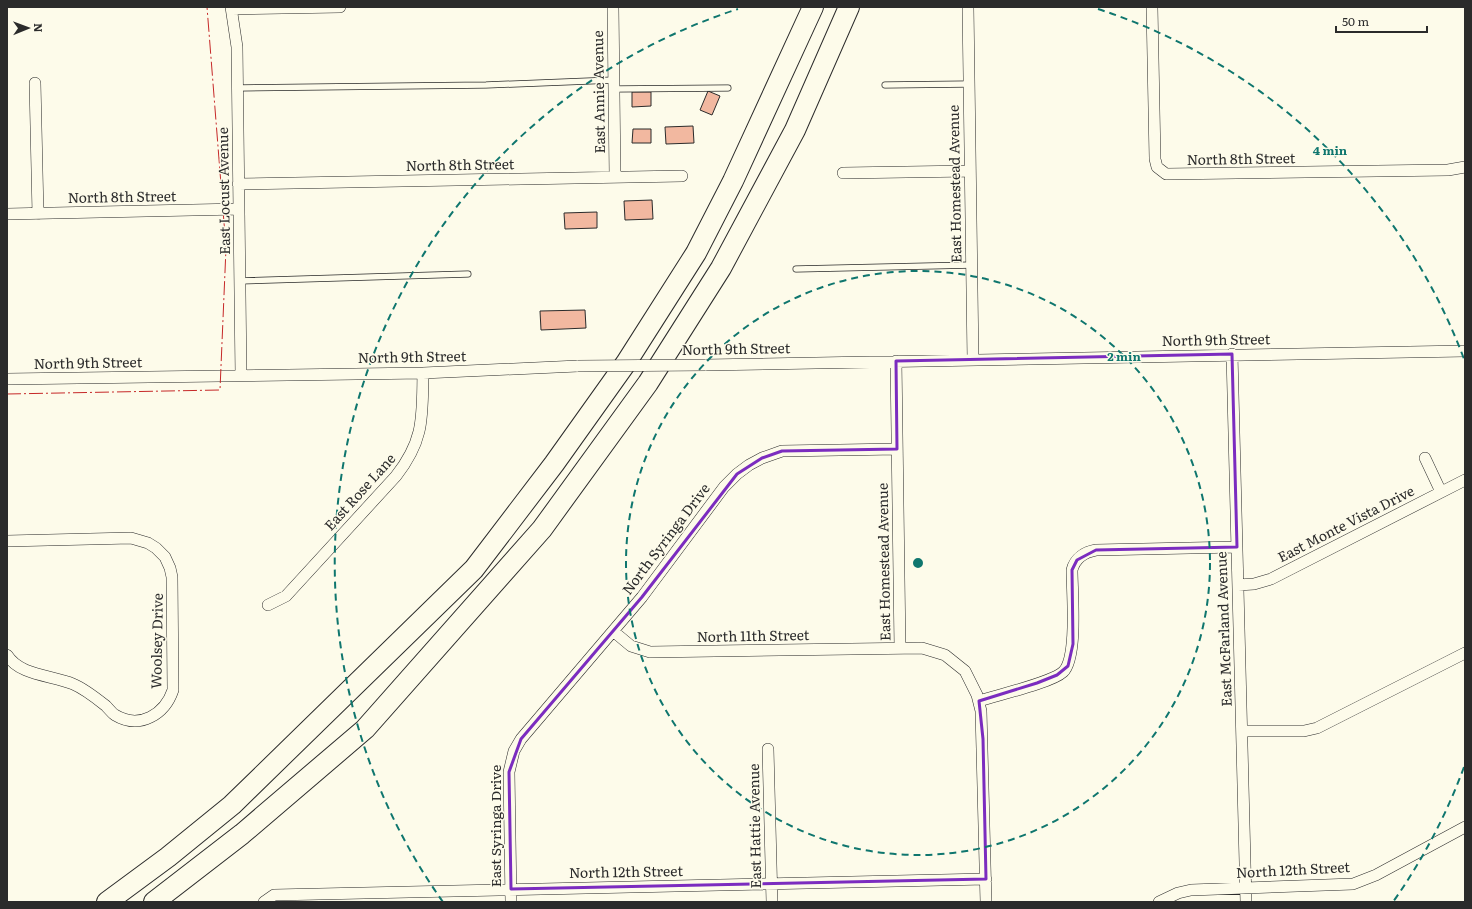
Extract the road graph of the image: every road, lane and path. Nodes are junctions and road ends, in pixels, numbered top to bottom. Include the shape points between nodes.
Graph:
1 (340, 7) edge
2 (613, 7) edge
3 (813, 7) edge
4 (849, 7) edge
5 (968, 7) edge
6 (1152, 7) edge
7 (231, 8) edge
8 (35, 83) dead end
9 (969, 84) junction
10 (614, 85) junction
11 (886, 85) dead end
12 (238, 88) junction
13 (728, 88) dead end
14 (1465, 167) edge
15 (970, 171) junction
16 (843, 173) dead end
17 (682, 176) dead end
18 (615, 177) junction
19 (238, 184) junction
20 (239, 209) junction
21 (7, 214) edge
22 (38, 214) junction
23 (972, 265) junction
24 (796, 269) dead end
25 (468, 274) dead end
26 (240, 281) junction
27 (1465, 351) edge
28 (1232, 354) junction
29 (973, 360) junction
30 (896, 361) junction
31 (423, 372) junction
32 (241, 375) junction
33 (7, 379) edge
34 (898, 449) junction
35 (1425, 458) dead end
36 (1465, 480) edge
37 (1442, 492) junction
38 (7, 541) edge
39 (1237, 547) junction
40 (1238, 585) junction
41 (268, 605) dead end
42 (613, 631) junction
43 (900, 648) junction
44 (1465, 653) edge
45 (7, 655) edge
46 (979, 701) junction
47 (1242, 731) junction
48 (768, 749) dead end
49 (514, 751) joint
50 (1465, 827) edge
51 (986, 879) junction
52 (772, 884) junction
53 (1246, 887) junction
54 (511, 889) junction
55 (266, 900) edge
56 (107, 902) edge
57 (154, 902) edge
58 (511, 902) edge
59 (772, 902) edge
60 (986, 902) edge
61 (1159, 902) edge
62 (1246, 902) edge

1 - 7 street
2 - 10 street, East Annie Avenue
3 - 56 highway via 733,180 696,253 626,363 554,464 474,569 232,805
4 - 57 highway via 795,130 721,268 648,383 542,529 365,728 242,834
5 - 9 street, East Homestead Avenue
6 - 14 street, North 8th Street via 1155,158 1157,167 1162,172 1192,175 1448,170
7 - 12 street, East Locust Avenue via 237,47
8 - 22 street
9 - 11 lane
9 - 15 street, East Homestead Avenue
10 - 12 lane
10 - 13 lane
10 - 18 street, East Annie Avenue
12 - 19 street, East Locust Avenue
15 - 16 street
15 - 23 street, East Homestead Avenue
17 - 18 street, North 8th Street
18 - 19 street, North 8th Street
19 - 20 street, East Locust Avenue
20 - 22 street, North 8th Street
20 - 26 street, East Locust Avenue
21 - 22 street, North 8th Street
23 - 24 lane
23 - 29 street, East Homestead Avenue
25 - 26 lane
26 - 32 street, East Locust Avenue
27 - 28 street, North 9th Street
28 - 29 street, North 9th Street
28 - 39 street, East McFarland Avenue
29 - 30 street, North 9th Street
30 - 31 street, North 9th Street, bridge via 578,366
30 - 34 street, East Homestead Avenue
31 - 32 street, North 9th Street
31 - 41 street, East Rose Lane via 422,422 409,460 286,596
32 - 33 street, North 9th Street
34 - 42 street, North Syringa Drive via 782,452 749,465 724,487 642,597
34 - 43 street, East Homestead Avenue
35 - 37 street
36 - 37 street, East Monte Vista Drive
37 - 40 street, East Monte Vista Drive via 1271,578 1254,584
38 - 45 street, Woolsey Drive via 131,538 148,543 159,550 165,557 172,577 173,690 169,701 158,714 148,719 131,720 115,715 74,684 20,668
39 - 40 street, East McFarland Avenue
39 - 46 street via 1096,550 1082,554 1072,570 1072,653 1068,666 1058,675
40 - 47 street, East McFarland Avenue
42 - 43 street, North 11th Street via 631,646 650,652
42 - 49 street, North Syringa Drive via 530,727
43 - 46 street, East Homestead Avenue via 922,648 945,656 965,671
44 - 47 street via 1317,728 1304,731
46 - 51 street, East Homestead Avenue via 983,739
47 - 53 street, East McFarland Avenue
48 - 52 street, East Hattie Avenue
49 - 54 street, East Syringa Drive via 509,772
50 - 53 street, North 12th Street via 1376,875 1354,884
51 - 52 street, North 12th Street
51 - 60 street, East Homestead Avenue
52 - 54 street, North 12th Street
52 - 59 street, East Hattie Avenue
53 - 61 street, North 12th Street via 1191,890
53 - 62 street, East McFarland Avenue
54 - 55 street, North 12th Street via 274,895
54 - 58 street, East Syringa Drive

